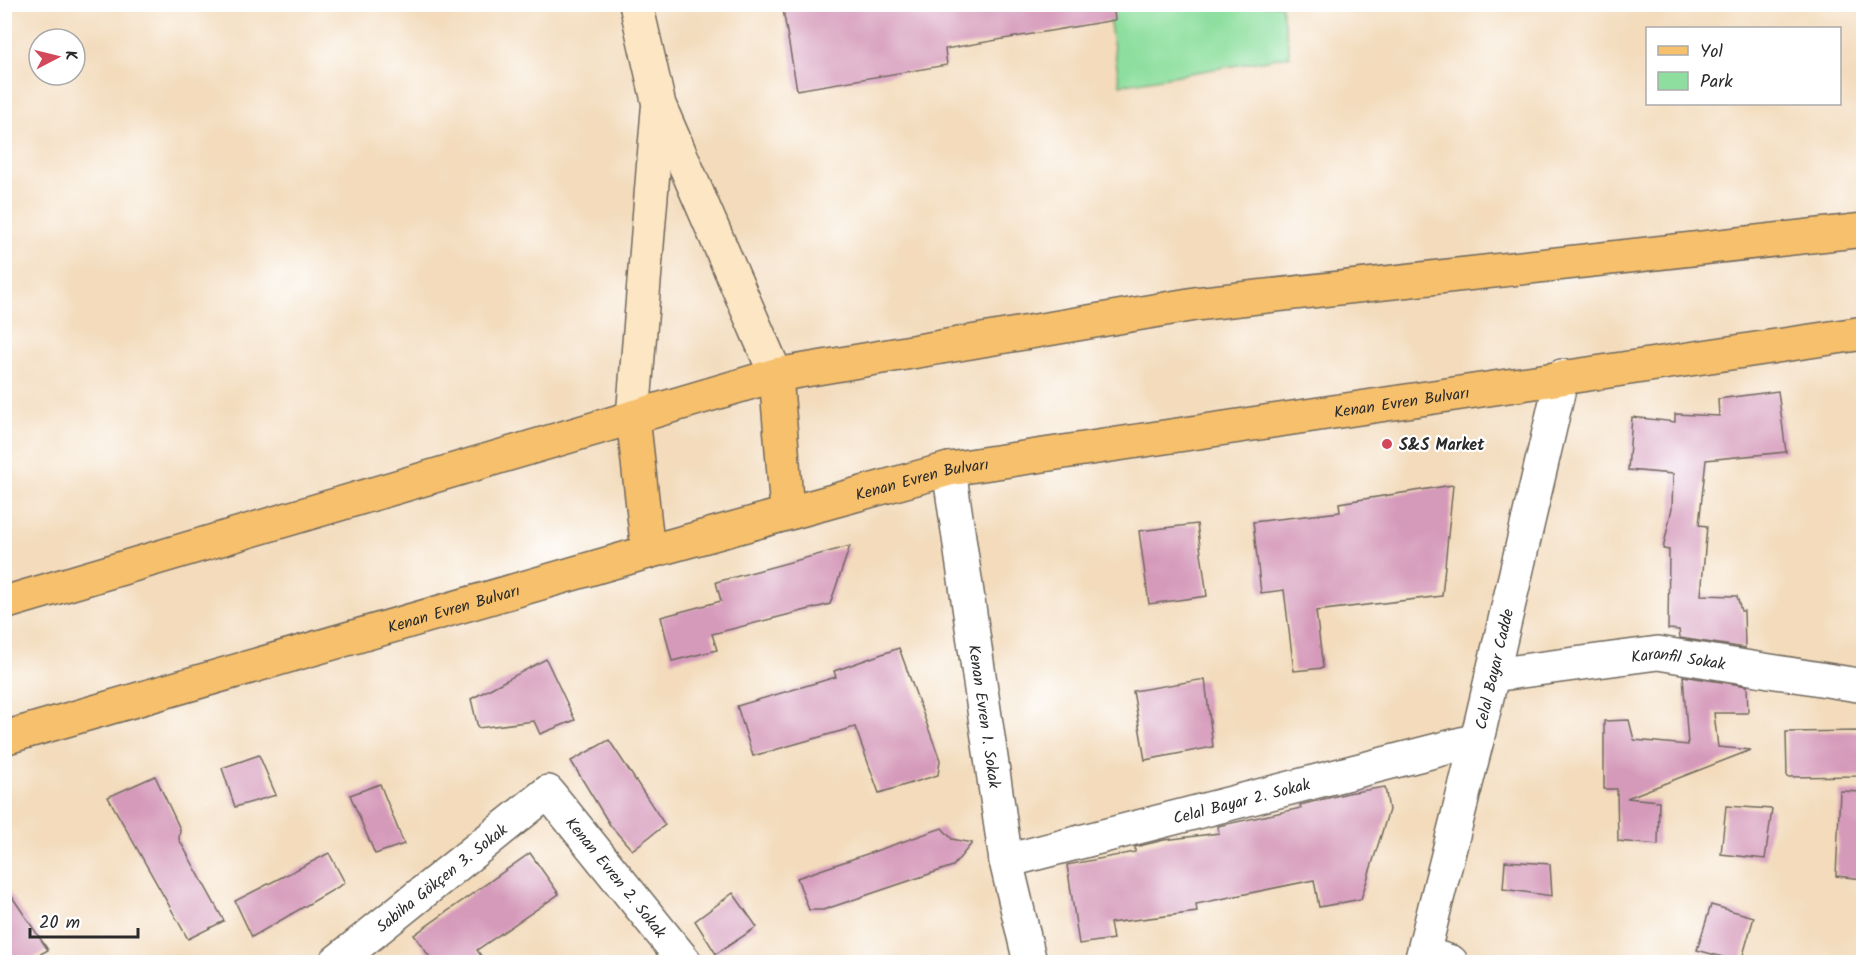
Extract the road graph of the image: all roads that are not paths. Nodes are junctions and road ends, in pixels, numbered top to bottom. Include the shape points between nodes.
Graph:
1 (636, 4) edge
2 (659, 105) junction
3 (1863, 230) edge
4 (1863, 333) edge
5 (776, 375) junction
6 (1562, 376) junction
7 (633, 417) junction
8 (949, 469) junction
9 (787, 512) junction
10 (648, 552) junction
11 (4, 603) edge
12 (1492, 675) junction
13 (1863, 686) edge
14 (4, 738) edge
15 (1477, 740) junction
16 (548, 792) joint
17 (1006, 861) junction
18 (1432, 960) edge
19 (336, 963) edge
20 (685, 963) edge
21 (1030, 963) edge

1 - 2 street
2 - 5 street
2 - 7 street
3 - 5 main road via 1196,304
4 - 6 main road, Kenan Evren Bulvarı
5 - 7 main road
5 - 9 main road
6 - 8 main road, Kenan Evren Bulvarı
6 - 12 street, Celal Bayar Cadde
7 - 10 main road
7 - 11 main road
8 - 9 main road, Kenan Evren Bulvarı
8 - 17 street, Kenan Evren 1. Sokak
9 - 10 main road, Kenan Evren Bulvarı
10 - 14 main road, Kenan Evren Bulvarı
12 - 13 street, Karanfil Sokak via 1658,653
12 - 15 street, Celal Bayar Cadde
15 - 17 street, Celal Bayar 2. Sokak
15 - 18 street, Celal Bayar Cadde
16 - 19 street, Sabiha Gökçen 3. Sokak
16 - 20 street, Kenan Evren 2. Sokak
17 - 21 street, Kenan Evren 1. Sokak

